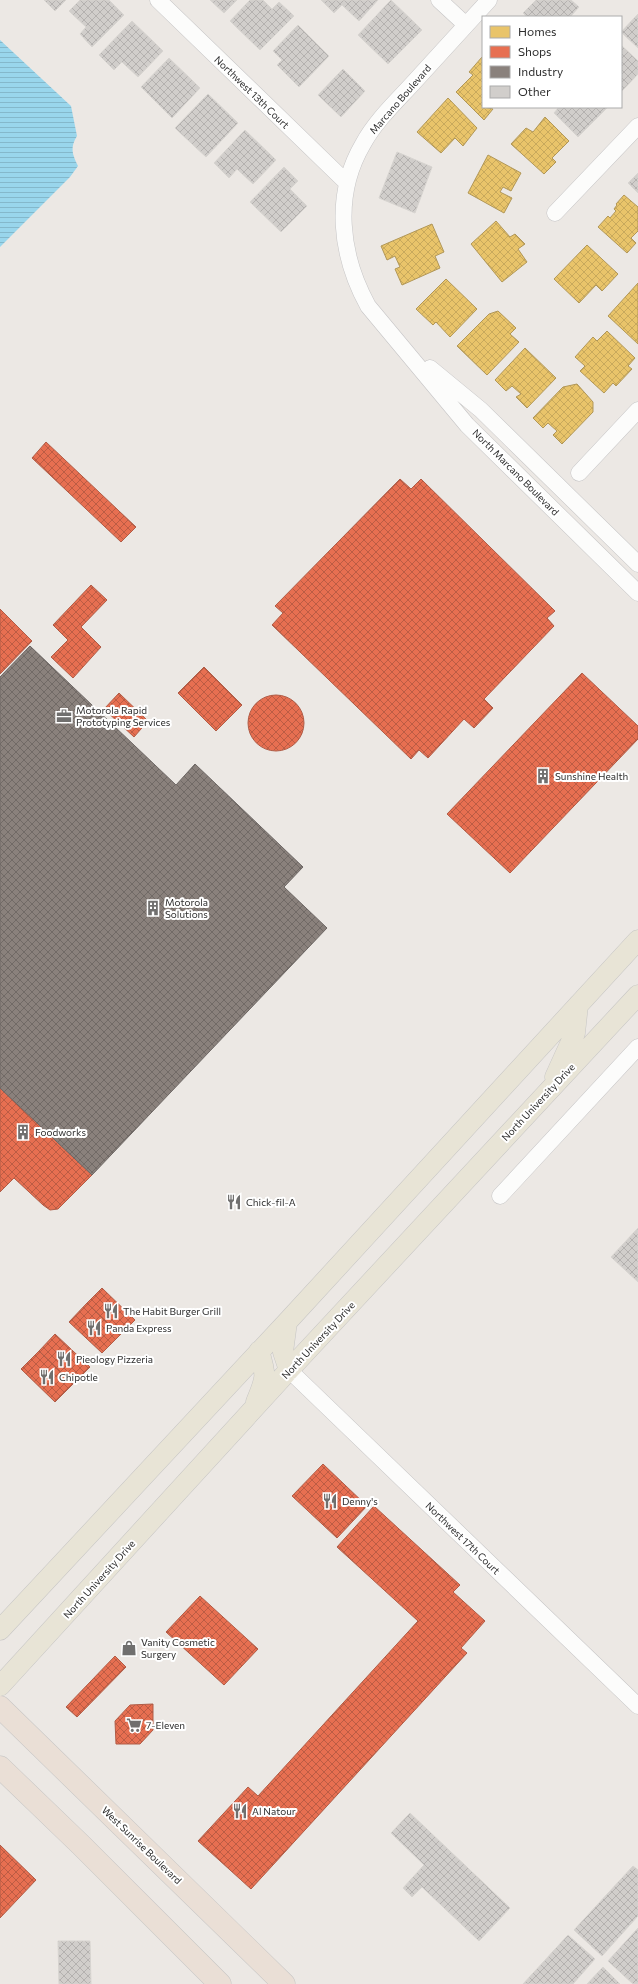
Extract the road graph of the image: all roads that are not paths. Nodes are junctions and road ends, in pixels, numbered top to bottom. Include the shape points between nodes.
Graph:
1 (158, 0) edge
2 (440, 0) edge
3 (489, 0) edge
4 (466, 25) junction
5 (638, 126) edge
6 (347, 183) junction
7 (555, 213) dead end
8 (349, 263) joint
9 (401, 344) junction
10 (638, 410) edge
11 (579, 473) dead end
12 (638, 564) edge
13 (638, 593) edge
14 (638, 940) edge
15 (638, 995) edge
16 (578, 1005) junction
17 (638, 1047) edge
18 (551, 1088) junction
19 (500, 1196) dead end
20 (287, 1322) junction
21 (259, 1351) junction
22 (289, 1370) junction
23 (252, 1412) junction
24 (0, 1630) edge
25 (0, 1686) edge
26 (638, 1706) edge
27 (0, 1707) edge
28 (0, 1767) edge
29 (220, 1984) edge
30 (284, 1984) edge

1 - 6 street, Northwest 13th Court
2 - 4 street
3 - 4 street, Marcano Boulevard
4 - 6 street, Marcano Boulevard via 379,120 363,143 351,167
5 - 7 street
6 - 8 street, Marcano Boulevard via 343,207 344,238
8 - 9 street, North Marcano Boulevard via 368,306
9 - 12 street, North Marcano Boulevard via 481,410
9 - 13 street, North Marcano Boulevard via 468,425
10 - 11 street
14 - 16 main road
15 - 18 main road, North University Drive
16 - 18 main road via 575,1033
16 - 20 main road
17 - 19 street
18 - 22 main road, North University Drive
20 - 21 main road
20 - 22 main road via 283,1352
21 - 23 main road via 266,1371
21 - 24 main road
22 - 23 main road, North University Drive
22 - 26 street, Northwest 17th Court
23 - 25 main road, North University Drive
27 - 30 highway, West Sunrise Boulevard
28 - 29 highway

